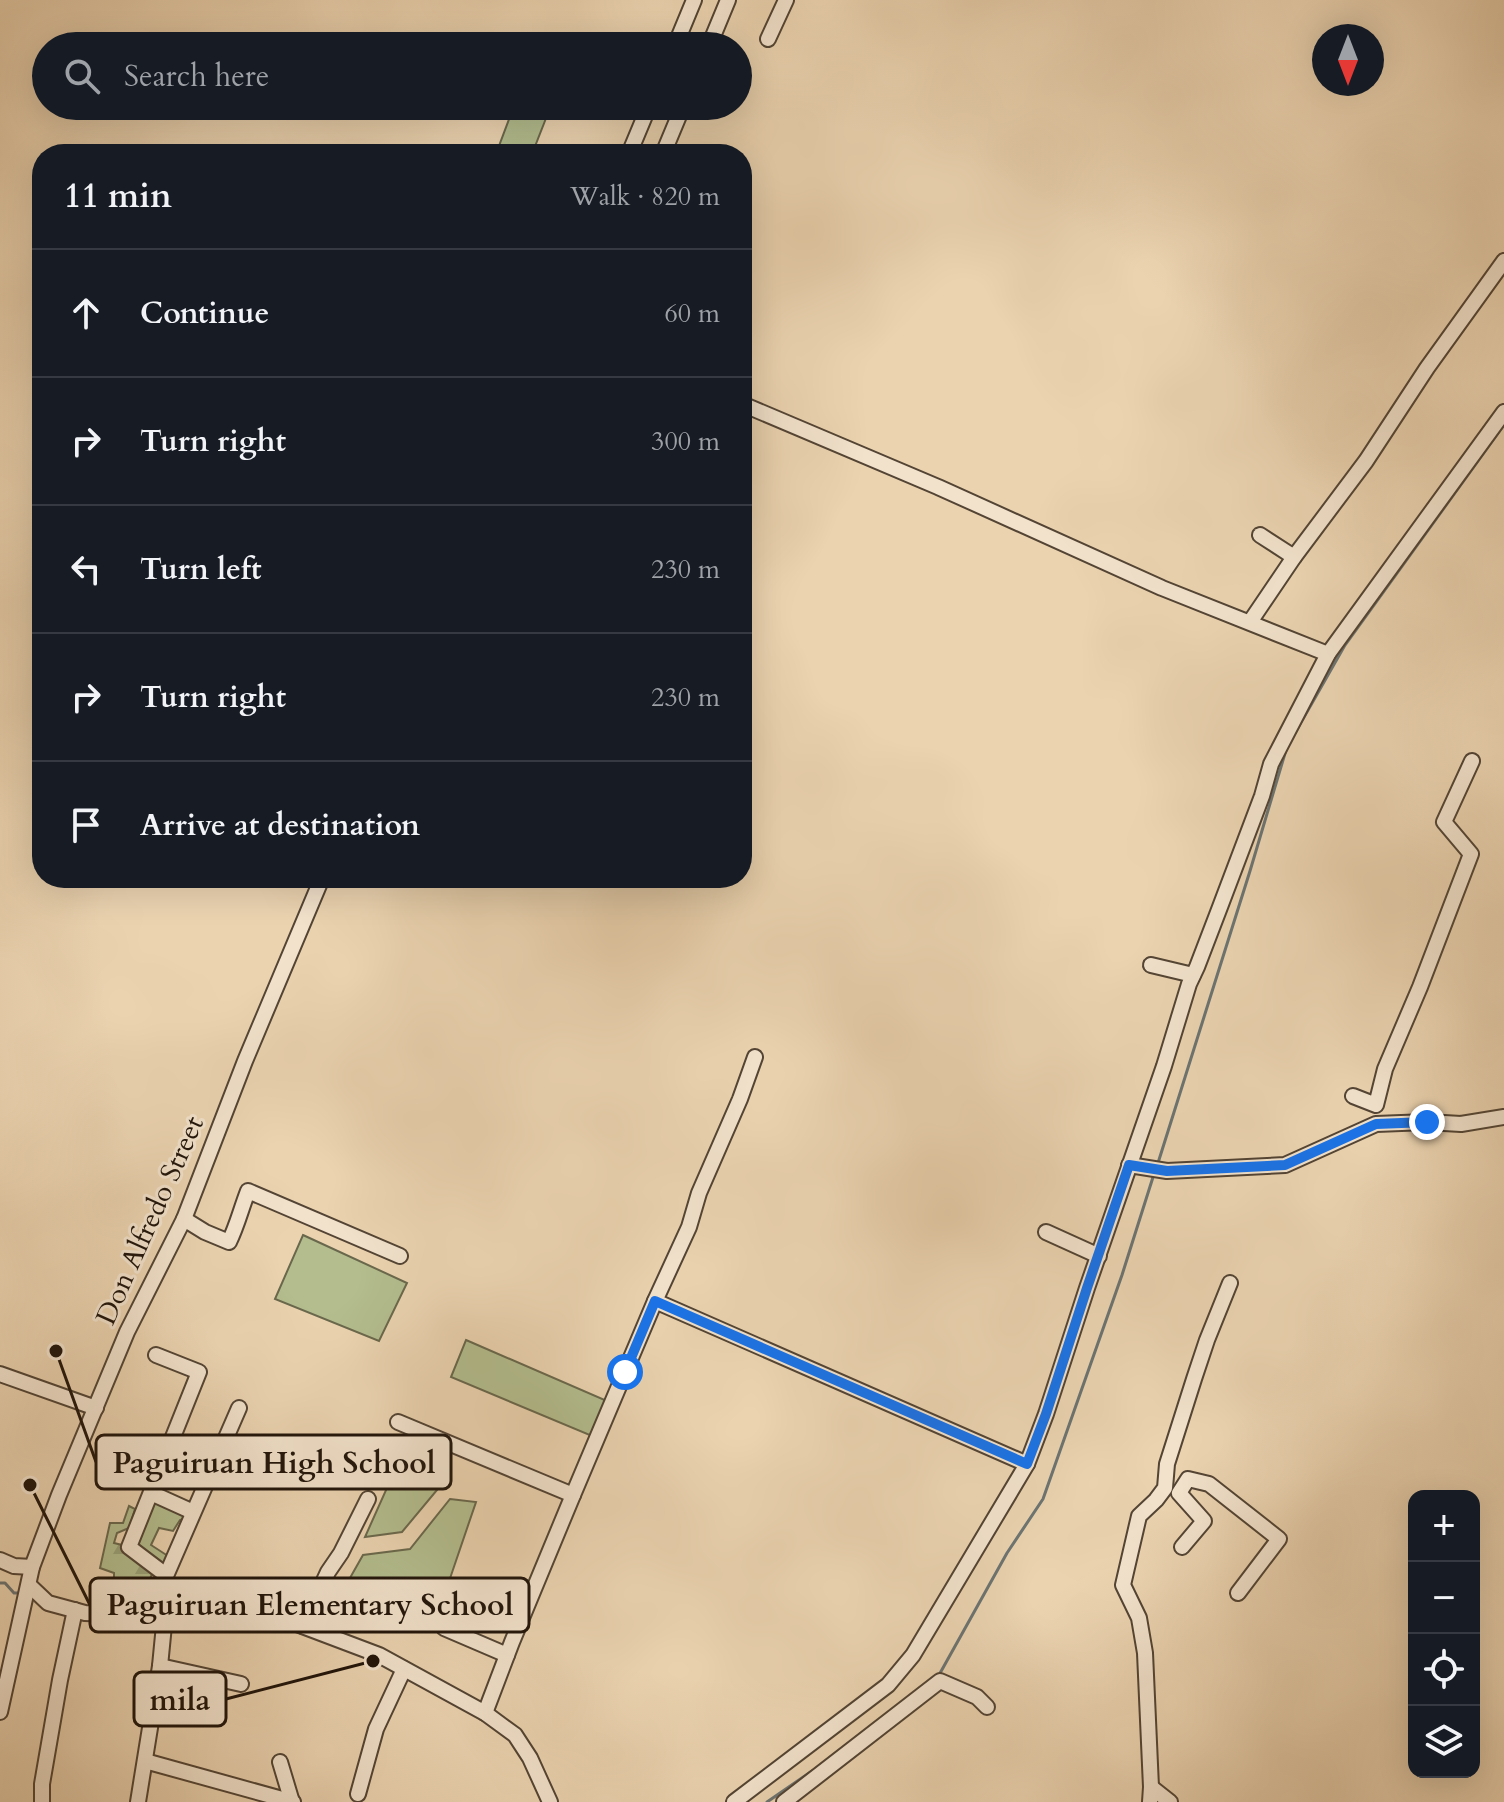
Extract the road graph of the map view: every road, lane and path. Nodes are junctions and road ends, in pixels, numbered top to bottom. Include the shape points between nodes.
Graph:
1 (694, 0) edge
2 (728, 0) edge
3 (786, 0) edge
4 (681, 32) edge
5 (715, 32) edge
6 (768, 39) dead end
7 (643, 120) edge
8 (677, 120) edge
9 (633, 144) edge
10 (667, 144) edge
11 (1504, 261) edge
12 (752, 408) edge
13 (1504, 412) edge
14 (1260, 535) dead end
15 (1294, 557) junction
16 (1250, 622) junction
17 (1328, 654) junction
18 (1472, 761) dead end
19 (318, 888) edge
20 (1151, 965) dead end
21 (1193, 975) junction
22 (755, 1057) dead end
23 (1353, 1096) dead end
24 (1504, 1117) edge
25 (1133, 1166) junction
26 (184, 1219) junction
27 (1046, 1232) dead end
28 (400, 1256) dead end
29 (1099, 1256) junction
30 (1230, 1283) dead end
31 (655, 1301) junction
32 (156, 1355) dead end
33 (0, 1374) edge
34 (96, 1408) junction
35 (239, 1408) dead end
36 (398, 1422) dead end
37 (1027, 1464) junction
38 (130, 1472) dead end
39 (152, 1488) junction
40 (573, 1495) junction
41 (368, 1499) dead end
42 (193, 1512) junction
43 (1182, 1547) dead end
44 (0, 1560) edge
45 (32, 1567) junction
46 (166, 1575) junction
47 (29, 1585) junction
48 (1238, 1593) dead end
49 (75, 1610) junction
50 (149, 1615) junction
51 (165, 1615) junction
52 (303, 1626) junction
53 (444, 1628) dead end
54 (507, 1655) junction
55 (160, 1666) junction
56 (404, 1669) junction
57 (241, 1684) dead end
58 (987, 1707) dead end
59 (0, 1712) edge
60 (485, 1713) junction
61 (145, 1761) junction
62 (280, 1762) dead end
63 (358, 1794) dead end
64 (1151, 1794) edge
65 (42, 1802) edge
66 (138, 1802) edge
67 (292, 1802) edge
68 (550, 1802) edge
69 (734, 1802) edge
70 (784, 1802) edge
71 (1170, 1802) edge

1 - 4 street
2 - 5 street
3 - 6 street
7 - 9 street
8 - 10 street
11 - 15 street
12 - 16 street
13 - 17 street
14 - 15 street
15 - 16 street
16 - 17 street
17 - 21 street via 1271,764
18 - 23 street via 1444,822 1471,854 1385,1069 1376,1105
19 - 26 street, Don Alfredo Street
20 - 21 street
21 - 25 street
22 - 31 street
24 - 25 street via 1461,1124 1376,1124 1285,1165 1167,1171
25 - 29 street
26 - 28 street via 229,1242 248,1191
26 - 34 street, Don Alfredo Street
27 - 29 street
29 - 37 street
30 - 64 street via 1167,1464 1165,1488 1139,1516 1123,1585 1139,1618 1145,1653
31 - 37 street
31 - 40 street
32 - 39 street via 199,1372
33 - 34 street
34 - 45 street, Don Alfredo Street
35 - 42 street
36 - 40 street
37 - 69 street via 913,1655 888,1685
38 - 39 street
39 - 42 street
39 - 46 street via 129,1547
40 - 54 street
41 - 52 street
42 - 46 street
43 - 48 street via 1204,1521 1179,1493 1188,1479 1209,1484 1279,1539
44 - 45 street
45 - 47 street, Don Alfredo Street
46 - 50 street
47 - 49 street via 48,1603
47 - 59 street, Don Alfredo Street
49 - 50 street
49 - 65 street
50 - 51 street
51 - 52 street via 265,1615
51 - 55 street
52 - 56 street
53 - 54 street
54 - 60 street
55 - 57 street
55 - 61 street
56 - 60 street
56 - 63 street via 376,1729
58 - 70 street via 940,1681
60 - 68 street via 515,1735
61 - 66 street
61 - 67 street
62 - 67 street
64 - 71 street

